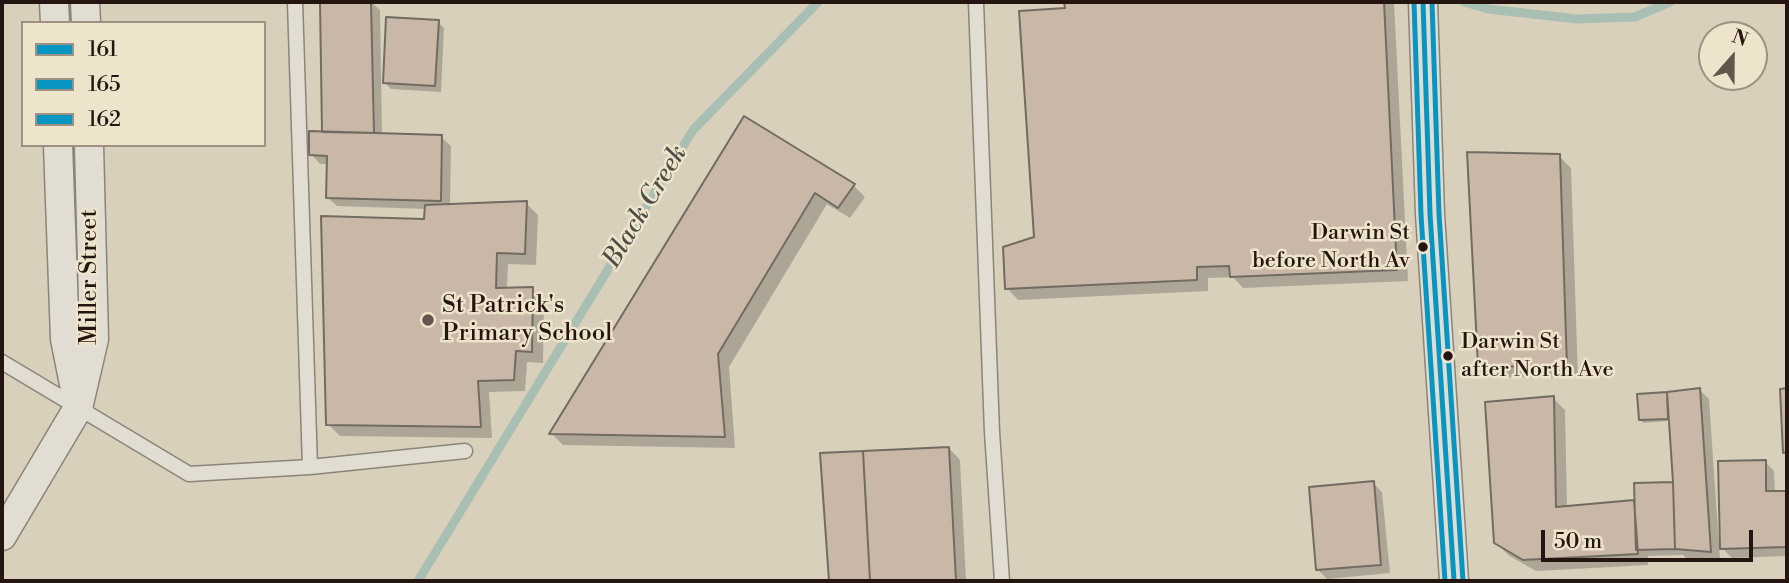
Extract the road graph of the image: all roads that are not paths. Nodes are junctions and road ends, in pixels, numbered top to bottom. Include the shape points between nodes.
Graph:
1 (54, 2) edge
2 (85, 2) edge
3 (295, 2) edge
4 (976, 2) edge
5 (1423, 9) edge
6 (55, 21) edge
7 (86, 21) edge
8 (58, 147) edge
9 (89, 147) edge
10 (2, 362) edge
11 (78, 408) junction
12 (465, 451) dead end
13 (310, 467) junction
14 (2, 536) edge
15 (1002, 581) edge
16 (1455, 581) edge

1 - 6 street
2 - 7 street
3 - 13 lane
4 - 15 lane
5 - 16 street via 1430,227
8 - 11 street, Miller Street via 65,340
9 - 11 street, Miller Street via 94,339
10 - 11 lane
11 - 13 lane via 189,474
11 - 14 street, Miller Street
12 - 13 lane

